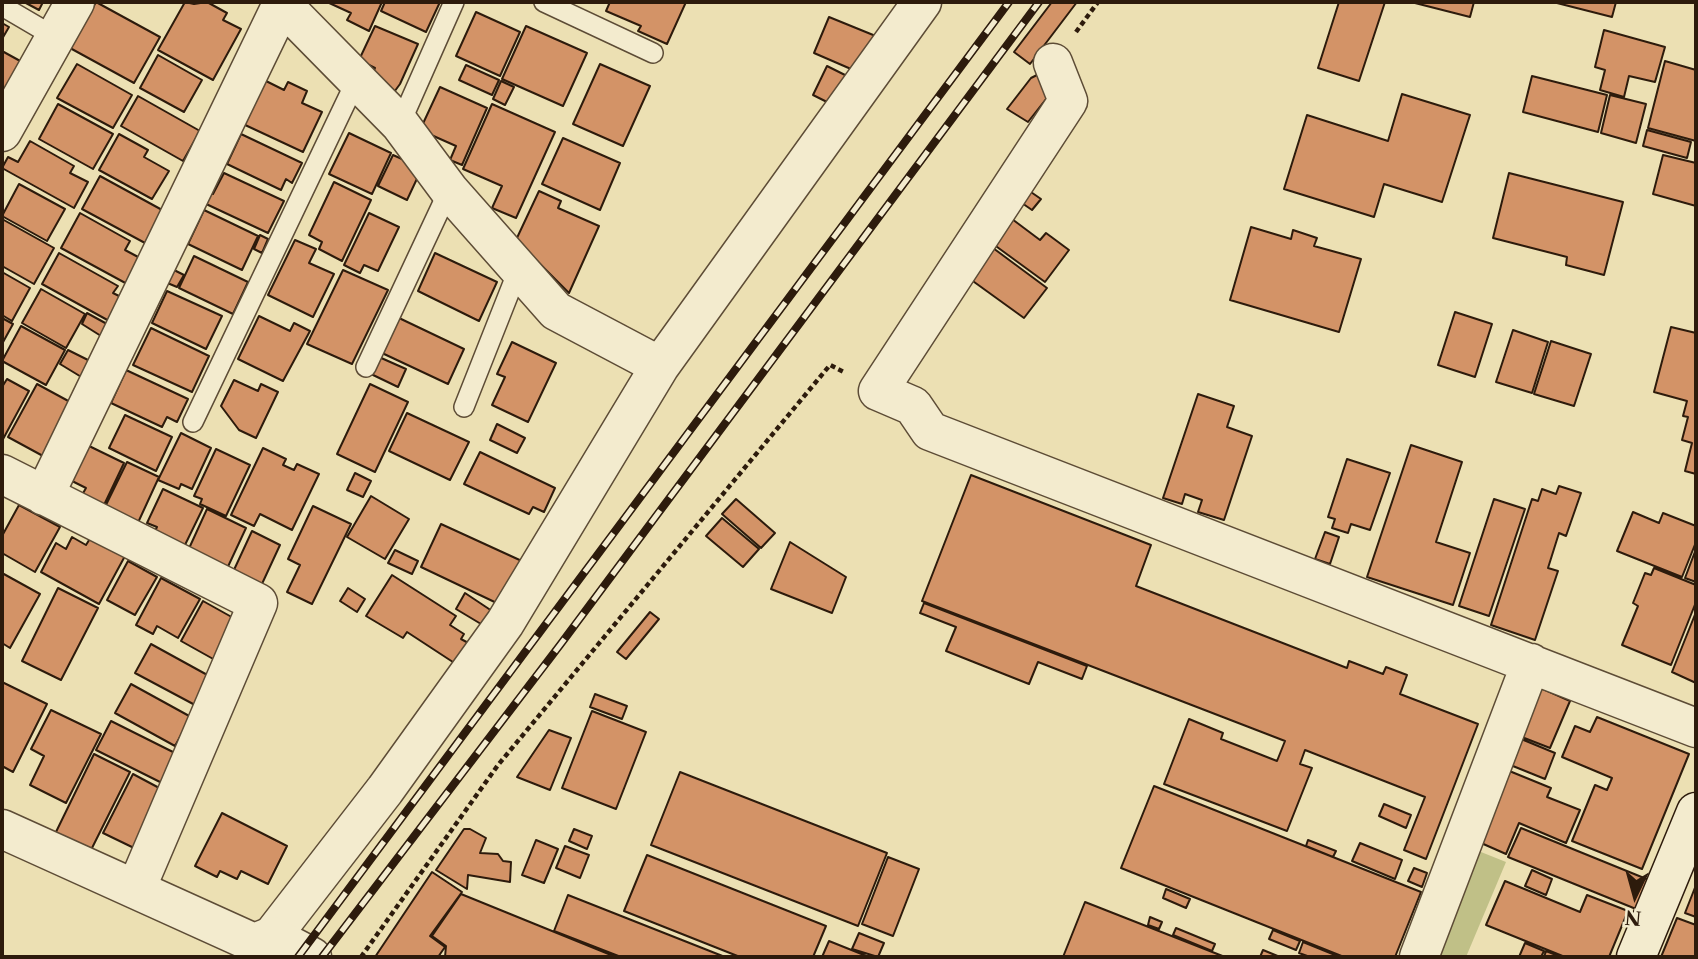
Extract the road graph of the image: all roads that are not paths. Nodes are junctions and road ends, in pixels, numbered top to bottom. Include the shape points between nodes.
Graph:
1 (75, 2) edge
2 (454, 2) edge
3 (544, 2) edge
4 (922, 2) edge
5 (281, 3) edge
6 (2, 6) edge
7 (55, 37) junction
8 (653, 53) dead end
9 (1053, 63) dead end
10 (356, 81) junction
11 (400, 124) junction
12 (2, 132) edge
13 (449, 190) junction
14 (519, 268) junction
15 (660, 366) junction
16 (366, 367) dead end
17 (464, 407) dead end
18 (193, 422) dead end
19 (2, 474) edge
20 (44, 495) junction
21 (1531, 663) junction
22 (1696, 728) edge
23 (1696, 812) edge
24 (2, 830) edge
25 (136, 889) junction
26 (257, 945) edge
27 (312, 957) edge
28 (1419, 957) edge
29 (1636, 957) edge

1 - 7 street
2 - 11 lane
3 - 8 lane
4 - 15 street
5 - 10 street
5 - 20 street
6 - 7 lane
7 - 12 street
9 - 21 street via 1068,100 878,391 913,406 930,431
10 - 11 street
10 - 18 lane
11 - 13 street
13 - 14 street
13 - 16 lane
14 - 15 street via 556,311
14 - 17 lane
15 - 26 street via 505,623 386,790
19 - 20 street
20 - 25 street via 258,603
21 - 22 street
21 - 28 street
23 - 29 street
24 - 25 street
25 - 26 street
26 - 27 street

